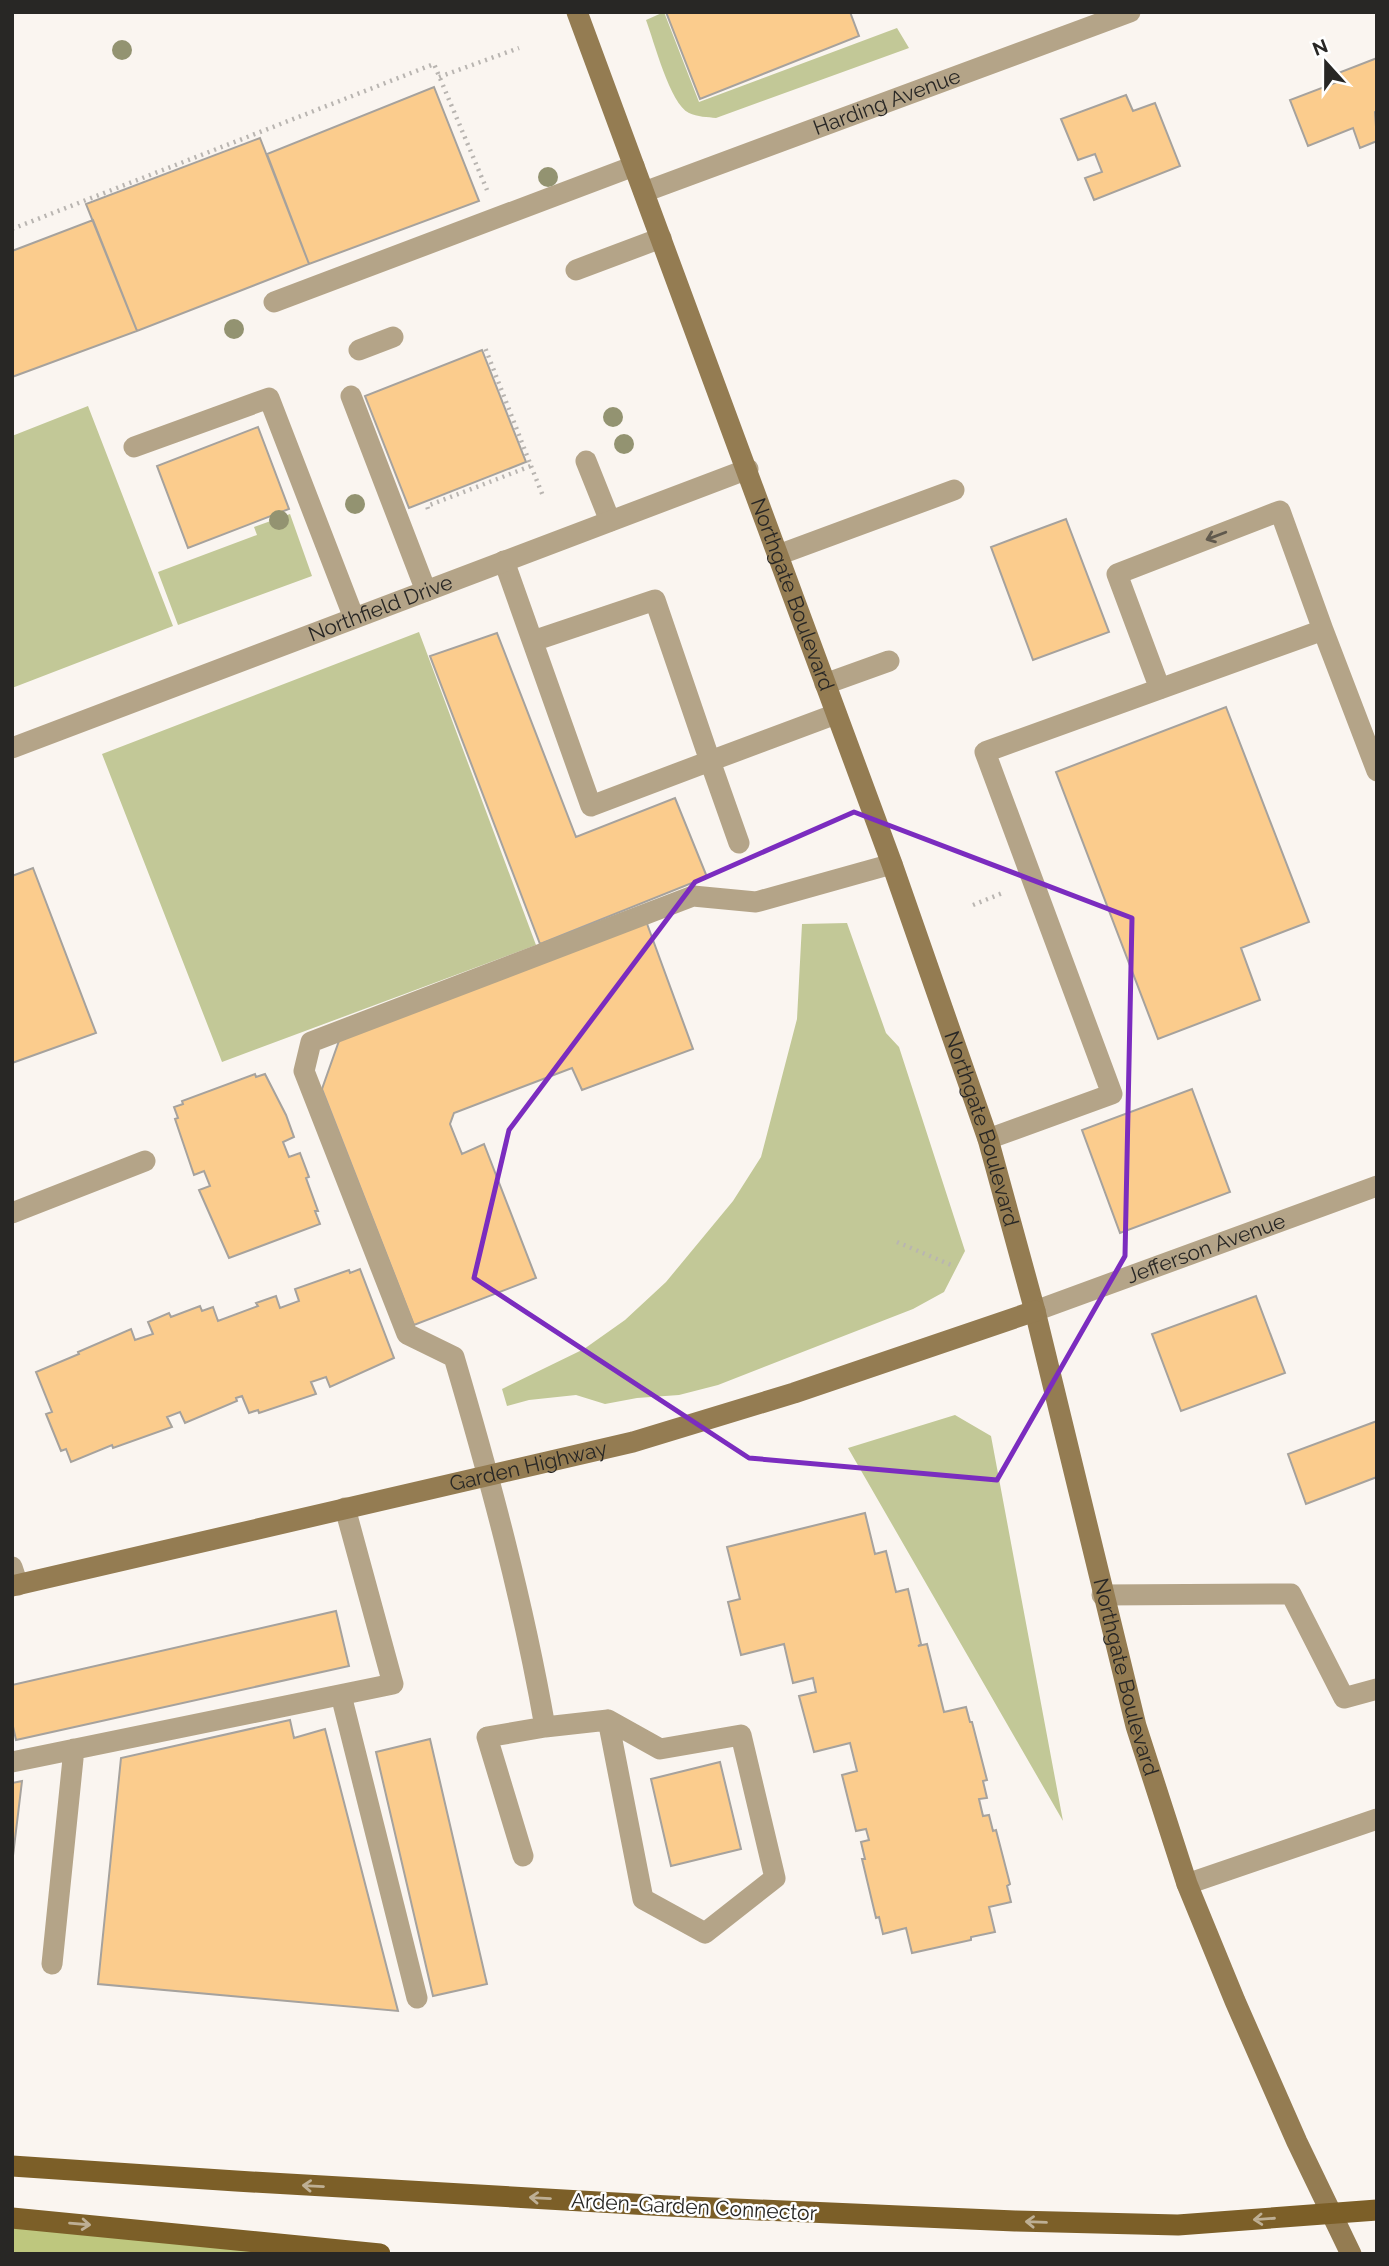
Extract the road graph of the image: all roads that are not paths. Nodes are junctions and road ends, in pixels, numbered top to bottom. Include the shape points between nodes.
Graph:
1 (577, 12) edge
2 (1130, 12) edge
3 (1108, 16) edge
4 (634, 166) junction
5 (644, 192) junction
6 (661, 238) junction
7 (576, 270) dead end
8 (274, 302) dead end
9 (393, 337) dead end
10 (359, 350) dead end
11 (351, 396) dead end
12 (134, 447) dead end
13 (586, 461) dead end
14 (748, 469) junction
15 (954, 490) dead end
16 (610, 521) junction
17 (778, 555) junction
18 (505, 561) junction
19 (426, 591) junction
20 (354, 618) junction
21 (1323, 629) junction
22 (533, 641) junction
23 (889, 661) dead end
24 (825, 684) junction
25 (1160, 689) junction
26 (836, 713) junction
27 (12, 748) edge
28 (709, 761) junction
29 (1377, 771) edge
30 (740, 843) dead end
31 (892, 864) junction
32 (988, 1139) junction
33 (145, 1161) dead end
34 (1377, 1186) edge
35 (12, 1213) edge
36 (1035, 1311) junction
37 (488, 1475) junction
38 (345, 1508) junction
39 (14, 1579) edge
40 (1102, 1595) junction
41 (1377, 1689) edge
42 (341, 1695) junction
43 (608, 1720) junction
44 (545, 1727) junction
45 (74, 1749) junction
46 (12, 1762) edge
47 (1377, 1819) edge
48 (523, 1856) dead end
49 (1187, 1884) junction
50 (52, 1964) dead end
51 (417, 1998) dead end
52 (12, 2165) edge
53 (1377, 2210) edge
54 (1332, 2214) junction
55 (12, 2218) edge
56 (380, 2254) edge
57 (1351, 2254) edge

1 - 4 main road, Northgate Boulevard
2 - 3 street, Harding Avenue
3 - 5 street, Harding Avenue
4 - 5 main road, Northgate Boulevard
4 - 8 street
5 - 6 main road, Northgate Boulevard
6 - 7 street
6 - 14 main road, Northgate Boulevard
9 - 10 street
11 - 19 street
12 - 20 street via 269,398
13 - 16 street
14 - 16 street, Northfield Drive
14 - 17 main road, Northgate Boulevard
15 - 17 street
16 - 18 street, Northfield Drive
17 - 24 main road, Northgate Boulevard
18 - 19 street, Northfield Drive
18 - 22 street
19 - 20 street, Northfield Drive
20 - 27 street, Northfield Drive
21 - 25 street
21 -> 25 street via 1280,511 1117,574
21 - 29 street
22 - 28 street via 655,600
22 - 28 street via 590,806
23 - 24 street
24 - 26 main road, Northgate Boulevard
25 - 32 street via 985,752 1112,1094
26 - 28 street
26 - 31 main road, Northgate Boulevard
28 - 30 street
31 - 32 main road, Northgate Boulevard
31 - 37 street via 756,902 693,896 311,1042 304,1071 407,1334 454,1357
32 - 36 main road, Northgate Boulevard
33 - 35 street
34 - 36 street, Jefferson Avenue
36 - 37 main road, Garden Highway via 658,1434
36 - 40 main road, Northgate Boulevard
37 - 38 main road, Garden Highway
37 - 44 street via 529,1637
38 - 39 main road, Garden Highway
38 - 42 street via 393,1684
40 - 41 street via 1291,1594 1344,1698
40 - 49 main road, Northgate Boulevard via 1136,1726
42 - 45 street
42 - 51 street
43 - 43 street via 660,1749 741,1735 775,1878 705,1933 643,1899
43 - 44 street
44 - 48 street via 487,1737
45 - 46 street
45 - 50 street
47 - 49 street
49 - 54 main road, Northgate Boulevard
54 -> 52 main road, Arden-Garden Connector via 1178,2225 1029,2222 668,2206
53 - 54 main road, Arden-Garden Connector
54 - 57 main road, Northgate Boulevard
55 -> 56 main road

